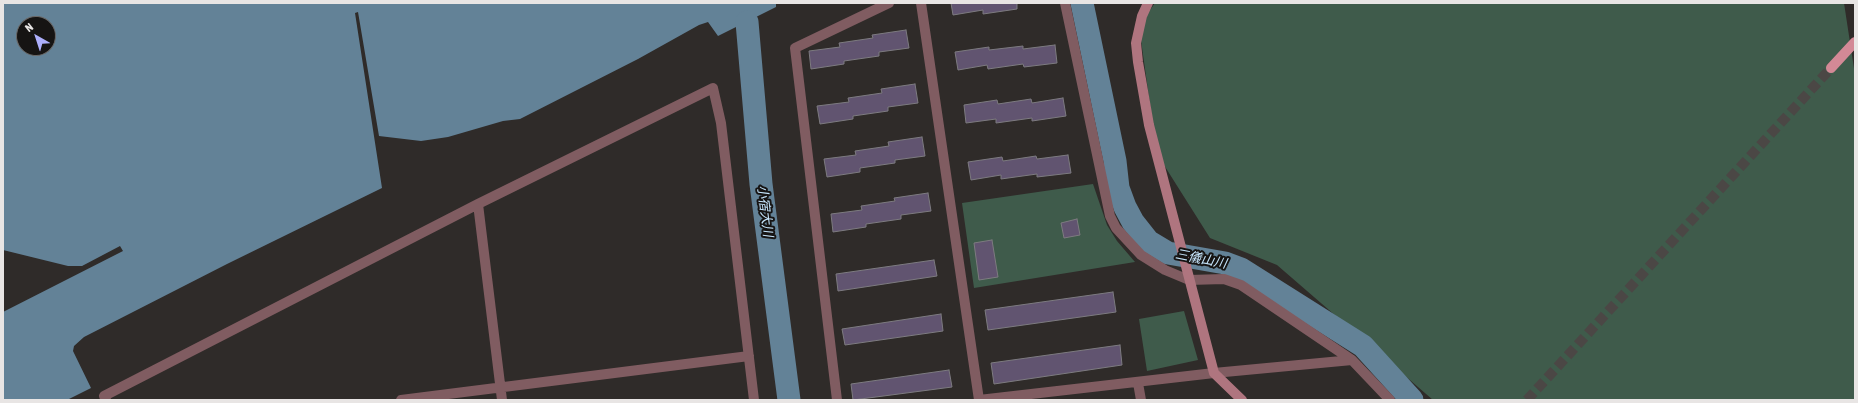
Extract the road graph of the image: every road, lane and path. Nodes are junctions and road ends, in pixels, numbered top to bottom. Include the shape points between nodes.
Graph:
1 (889, 3) edge
2 (921, 3) edge
3 (1065, 3) edge
4 (1148, 3) edge
5 (1855, 42) edge
6 (1831, 68) tunnel mouth
7 (478, 204) junction
8 (1189, 277) junction
9 (749, 356) junction
10 (1352, 360) junction
11 (1214, 373) junction
12 (1138, 382) junction
13 (500, 389) junction
14 (106, 400) edge
15 (401, 400) edge
16 (502, 400) edge
17 (754, 400) edge
18 (837, 400) edge
19 (979, 400) edge
20 (1141, 400) edge
21 (1242, 400) edge
22 (1390, 400) edge

1 - 18 street via 795,48
2 - 19 street
3 - 8 street via 1110,216 1116,228 1141,255 1165,270
4 - 8 street via 1139,26 1136,43 1138,62 1149,125
5 - 6 main road
7 - 9 street via 713,88 721,123
7 - 13 street
7 - 14 street via 104,396
8 - 10 street via 1224,279 1241,285
8 - 11 street
9 - 13 street
9 - 17 street
10 - 11 street
10 - 22 street
11 - 12 street
11 - 21 street
12 - 19 street
12 - 20 street
13 - 15 street
13 - 16 street

